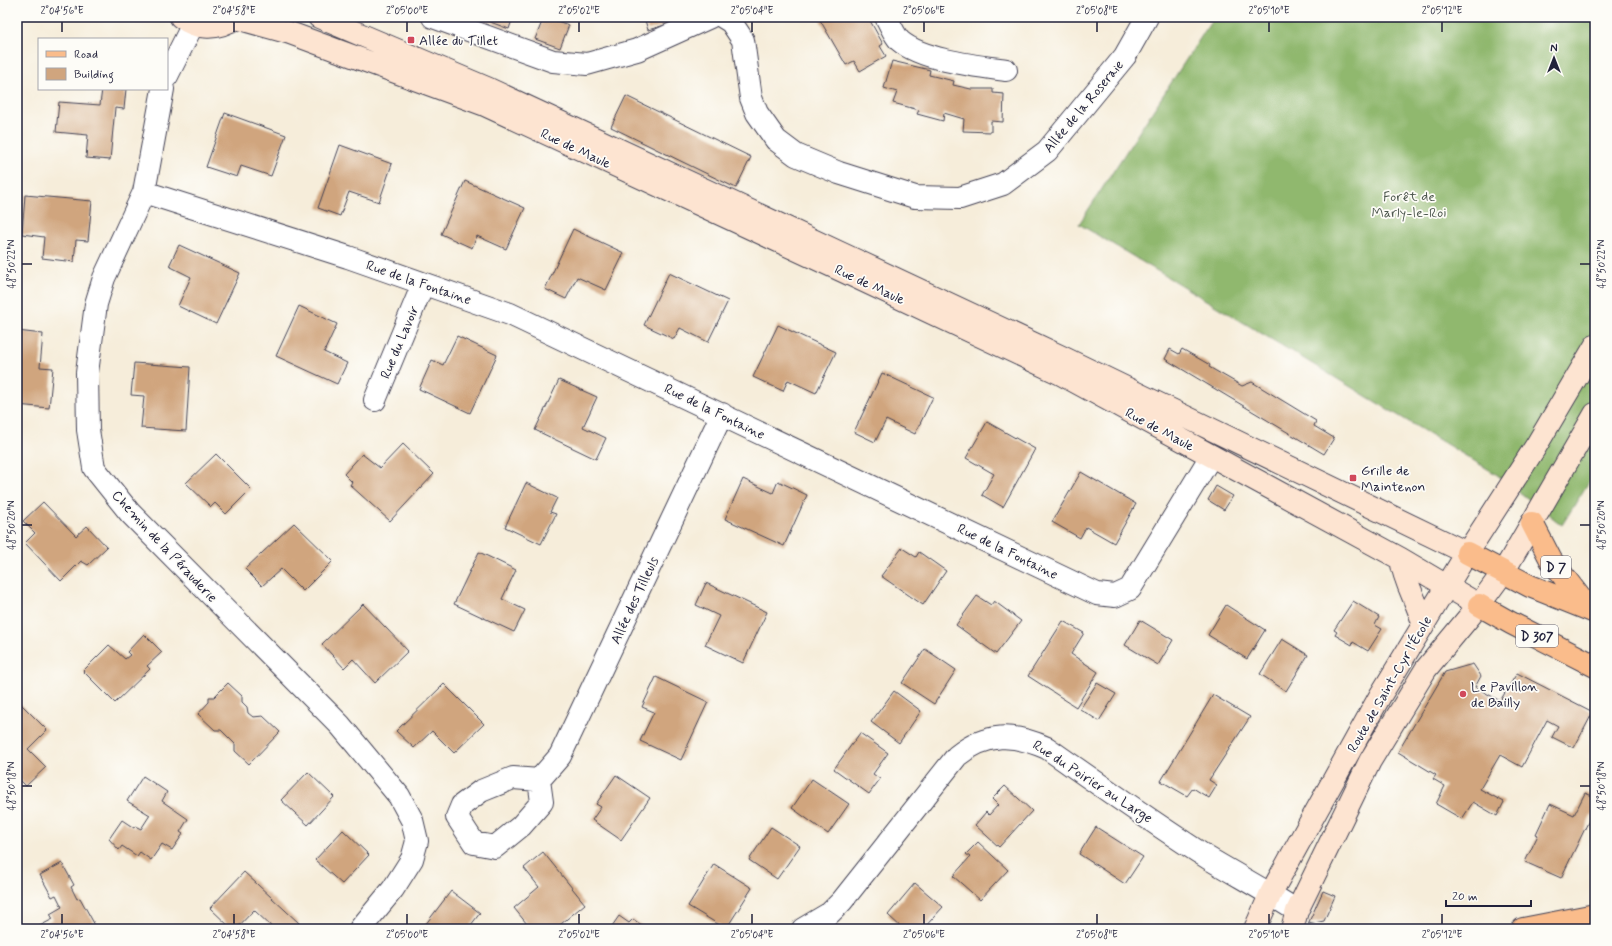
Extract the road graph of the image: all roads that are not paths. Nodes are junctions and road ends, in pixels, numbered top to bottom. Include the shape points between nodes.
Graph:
1 (236, 17) edge
2 (319, 17) edge
3 (432, 17) edge
4 (710, 17) edge
5 (723, 17) edge
6 (886, 17) edge
7 (1147, 17) edge
8 (187, 20) edge
9 (1006, 70) dead end
10 (168, 73) edge
11 (163, 90) edge
12 (144, 192) junction
13 (423, 284) junction
14 (1595, 346) edge
15 (375, 400) dead end
16 (722, 414) junction
17 (1595, 414) edge
18 (1210, 456) junction
19 (1532, 523) junction
20 (1467, 553) junction
21 (1401, 559) junction
22 (1504, 571) junction
23 (1448, 585) junction
24 (1479, 605) junction
25 (1591, 610) edge
26 (1423, 623) junction
27 (1595, 666) edge
28 (539, 780) dead end
29 (1271, 893) junction
30 (1595, 915) edge
31 (1294, 920) edge
32 (360, 929) edge
33 (804, 929) edge
34 (1255, 929) edge
35 (1523, 929) edge

1 - 8 street via 220,26 206,27
1 - 18 street, Rue de Maule via 290,32 486,105 1060,374
2 - 20 street, Rue de Maule via 489,89 1106,378
3 - 4 street via 553,61 587,64 637,50
5 - 7 street, Allée de la Roseraie via 731,22 743,40 751,98 756,113 776,140 796,155 839,173 915,197 960,198 1003,184 1047,151 1125,56
6 - 9 street via 899,40 916,51 966,64
8 - 10 street
11 - 12 street, Chemin de la Pérauderie
12 - 13 street, Rue de la Fontaine
12 - 32 street, Chemin de la Pérauderie via 104,278 96,304 87,373 88,430 94,468 130,513 340,725 399,796 412,820 417,841 412,859 393,889
13 - 15 street, Rue du Lavoir
13 - 16 street, Rue de la Fontaine via 510,314
14 - 20 street, Route de Saint-Cyr l'École via 1536,446
16 - 18 street, Rue de la Fontaine via 1098,594 1115,596 1130,588
16 - 28 street, Allée des Tilleuls via 560,756
17 - 19 street, Route de Saint-Cyr l'École
18 - 21 street, Rue de Maule
19 - 22 street, Route de Saint-Cyr l'École
19 - 25 main road, D 7 via 1551,560
20 - 22 main road, D 7
20 - 23 street, Route de Saint-Cyr l'École
21 - 23 street, Rue de Maule
21 - 26 street via 1403,575 1419,606
22 - 24 street, Route de Saint-Cyr l'École
22 - 25 main road, D 7 via 1530,586
23 - 24 street, Rue de Maule
23 - 26 street, Route de Saint-Cyr l'École
24 - 27 main road, D 307
24 - 31 street, Route de Saint-Cyr l'École via 1426,668 1374,755
26 - 29 street, Route de Saint-Cyr l'École
29 - 31 street, Rue du Poirier au Large
29 - 33 street, Rue du Poirier au Large via 1207,857 1047,748 1029,740 1012,737 989,738 957,756 842,901 830,913
29 - 34 street, Route de Saint-Cyr l'École
30 - 35 main road

